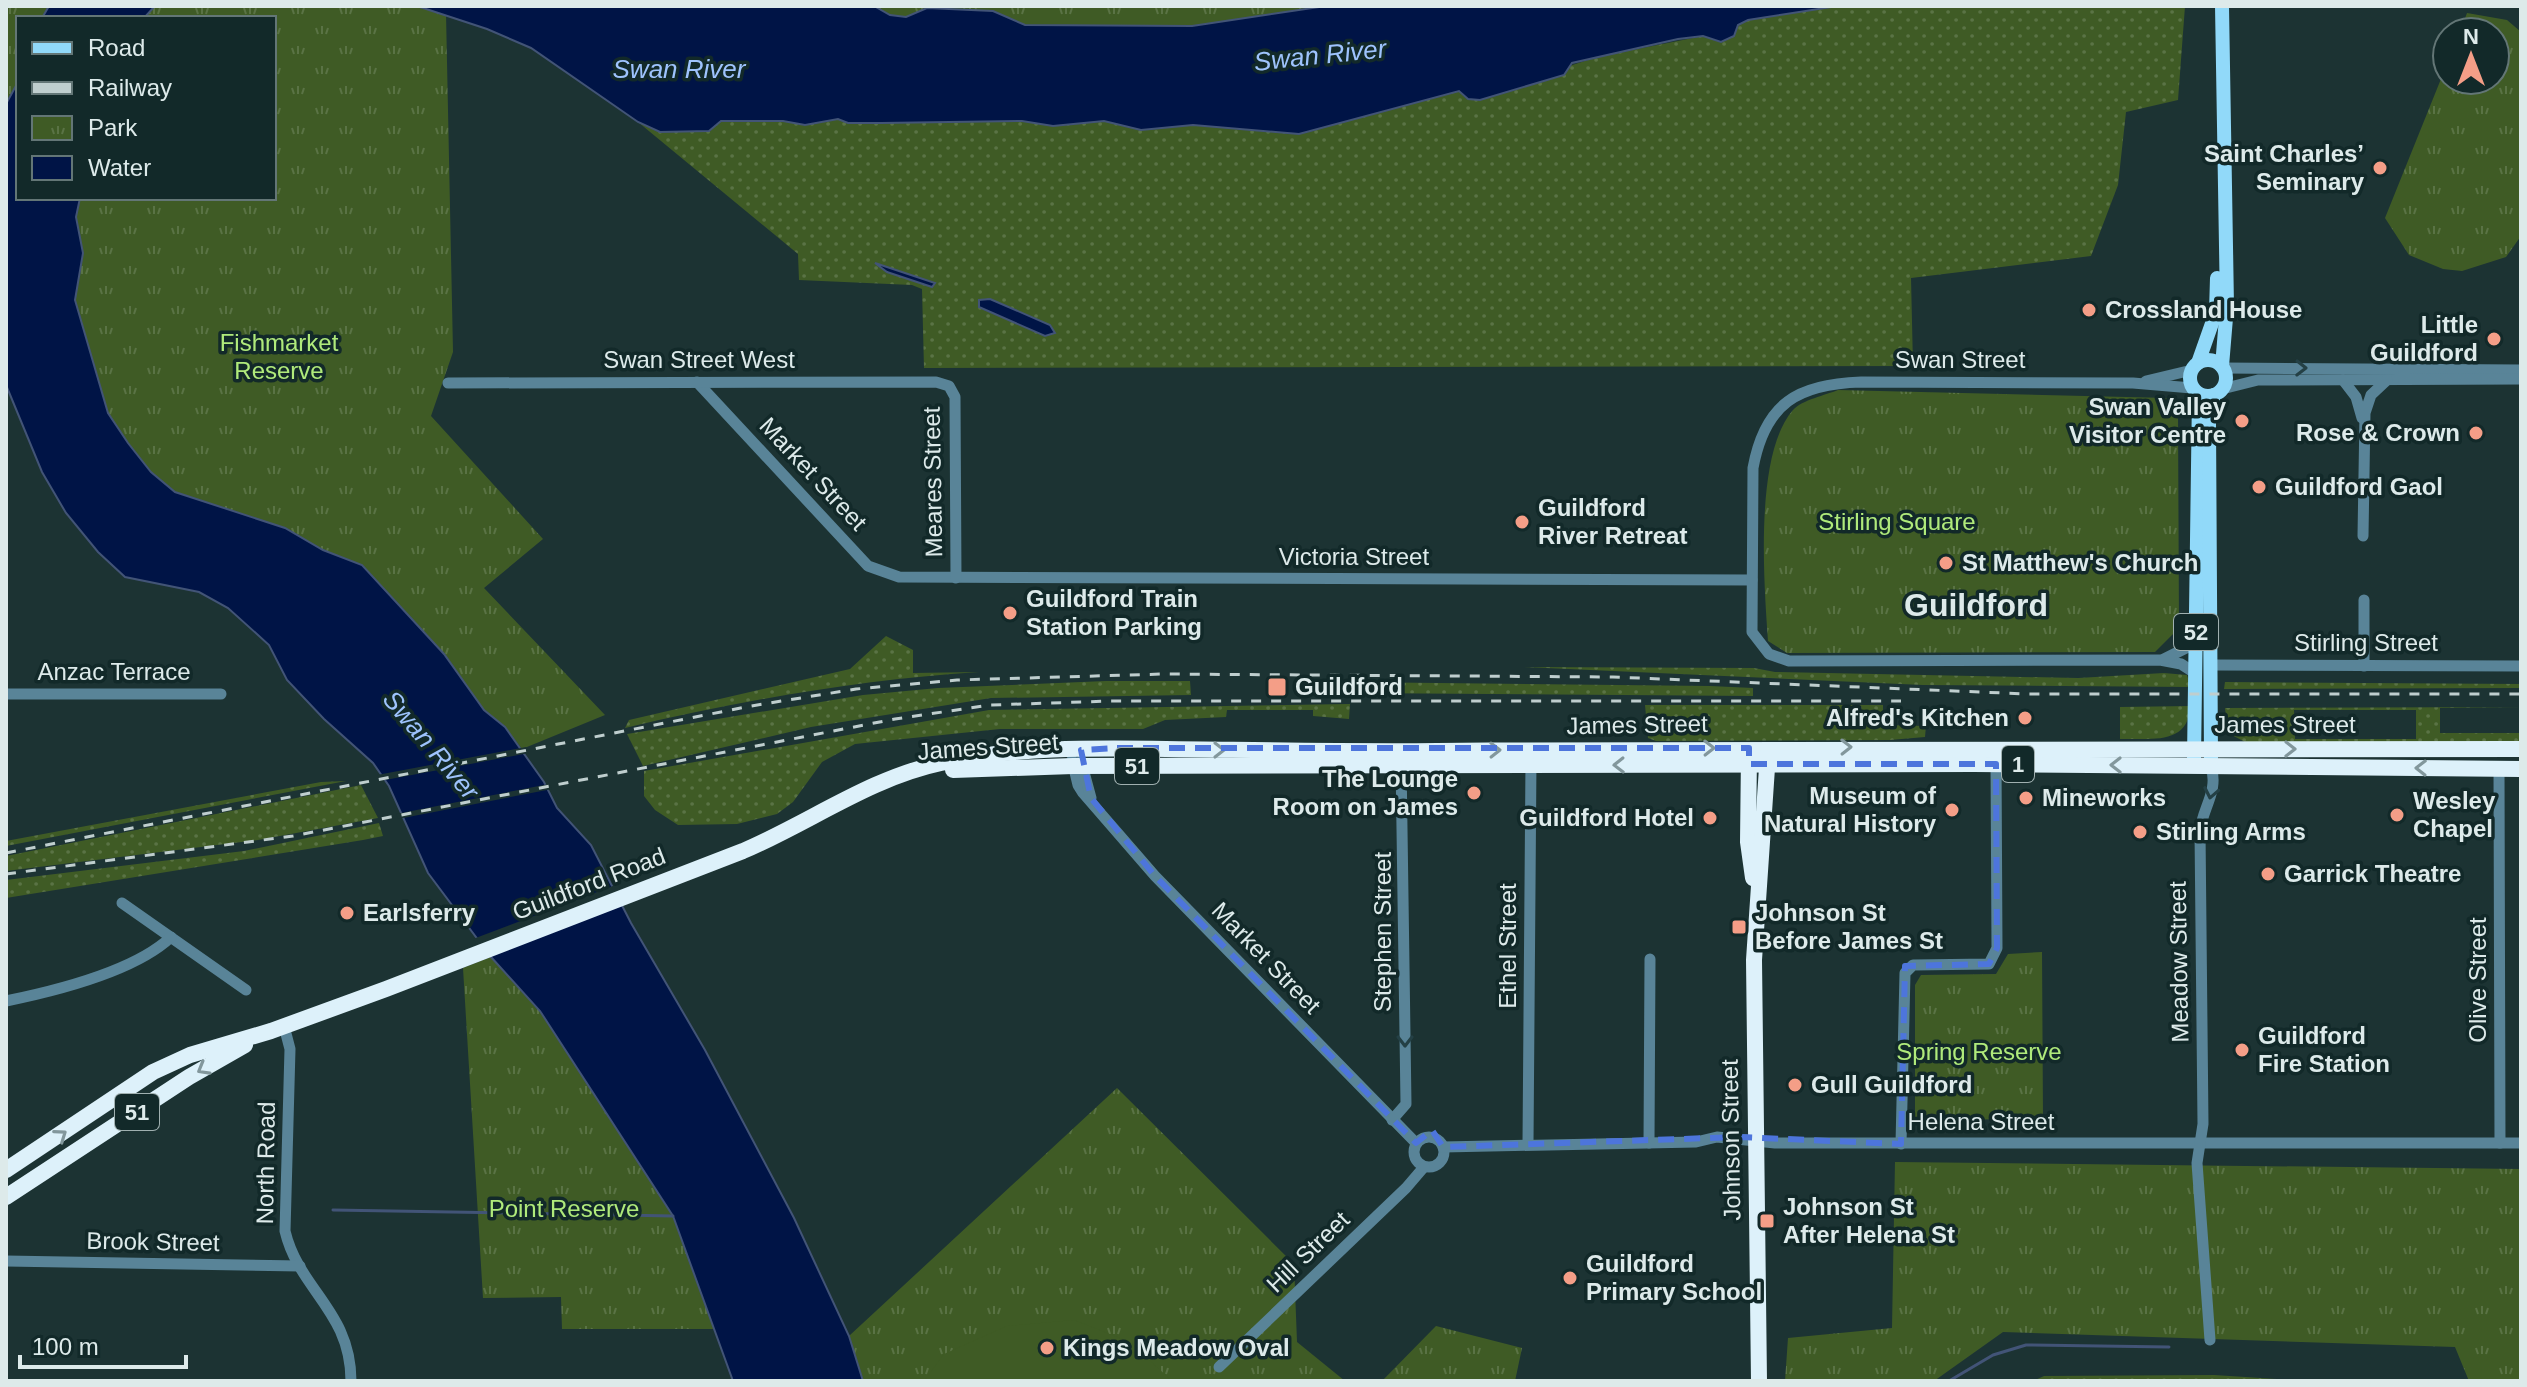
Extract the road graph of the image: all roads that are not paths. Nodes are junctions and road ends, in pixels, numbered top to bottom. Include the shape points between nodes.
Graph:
1 (2214, 6) edge
2 (2222, 6) edge
3 (2195, 366) junction
4 (2222, 367) junction
5 (2521, 370) edge
6 (2521, 379) edge
7 (2343, 380) junction
8 (2387, 380) junction
9 (697, 382) junction
10 (448, 383) dead end
11 (2133, 383) junction
12 (949, 386) joint
13 (2196, 391) junction
14 (2218, 392) junction
15 (2363, 426) junction
16 (2363, 536) dead end
17 (956, 578) junction
18 (1752, 580) junction
19 (2364, 600) dead end
20 (2196, 643) junction
21 (2160, 660) junction
22 (2212, 665) junction
23 (2364, 666) junction
24 (2521, 666) edge
25 (2195, 673) junction
26 (6, 694) edge
27 (221, 694) dead end
28 (1996, 746) junction
29 (2203, 748) junction
30 (1141, 749) junction
31 (2521, 749) edge
32 (1383, 751) junction
33 (1749, 756) junction
34 (1768, 756) junction
35 (1077, 758) junction
36 (1532, 758) junction
37 (1996, 764) junction
38 (1213, 766) junction
39 (1403, 766) junction
40 (2203, 766) junction
41 (2499, 769) junction
42 (2521, 769) edge
43 (873, 786) joint
44 (1755, 898) junction
45 (122, 903) dead end
46 (171, 937) junction
47 (1650, 959) dead end
48 (246, 990) dead end
49 (6, 1001) edge
50 (278, 1028) junction
51 (1392, 1120) junction
52 (1755, 1142) junction
53 (1416, 1143) junction
54 (1528, 1143) junction
55 (1649, 1143) junction
56 (2500, 1143) junction
57 (2521, 1143) edge
58 (1901, 1144) junction
59 (2200, 1144) junction
60 (1443, 1147) junction
61 (1424, 1167) junction
62 (6, 1170) edge
63 (6, 1197) edge
64 (6, 1261) edge
65 (300, 1266) junction
66 (2210, 1340) dead end
67 (1219, 1367) dead end
68 (351, 1381) edge
69 (1759, 1381) edge

1 - 3 main road, 52 via 2217,301
2 - 4 main road, 52 via 2227,306
3 - 4 main road via 2212,361
3 - 11 street, Swan Street
3 - 13 main road, 52
4 -> 5 street
4 - 14 main road, 52 via 2226,380
6 - 8 street
7 - 8 street
7 - 14 street via 2258,380
7 - 15 street via 2360,407
8 - 15 street via 2371,395
9 - 10 street, Swan Street West
9 - 12 street, Swan Street West
9 - 17 street, Market Street via 868,566 899,577
11 - 13 street, Swan Street
11 - 18 street, Swan Street via 1841,382 1813,387 1790,399 1769,421 1757,448
12 - 17 street, Meares Street via 955,397
13 - 14 main road
13 - 20 main road, Meadow Street / 52
14 - 22 main road, Meadow Street / 52 via 2209,423
15 - 16 street
17 - 18 street, Victoria Street
18 - 21 street via 1755,637 1769,654 1803,662
19 - 23 street
20 - 21 street
20 - 25 main road, Meadow Street / 52
21 - 25 street
22 - 23 street, Stirling Street
22 - 29 main road, Meadow Street / 52
23 - 24 street, Stirling Street
25 - 29 main road, Meadow Street / 52
26 - 27 street, Anzac Terrace
28 - 29 highway, James Street / 1
34 -> 28 highway, James Street / 1
28 - 37 street
29 -> 31 highway, James Street / 1
29 - 40 main road, Meadow Street / 52
30 -> 32 highway, James Street / 51
30 - 35 highway, James Street / 51
30 - 38 highway via 1152,761
32 -> 36 highway, James Street / 51
32 - 39 street via 1399,757
33 - 34 highway, James Street / 51
33 - 36 highway, James Street / 51
33 - 44 highway, Johnson Street via 1748,842
34 - 37 highway, James Street / 1
34 - 44 highway, Johnson Street
35 - 38 highway, James Street / 51
35 - 43 highway, James Street / 51 via 943,771
35 - 51 street, Market Street via 1091,798 1155,876
36 - 39 highway, James Street / 51
36 - 54 street, Ethel Street
40 -> 37 highway, James Street / 1
37 - 58 street via 1997,948 1989,964 1913,965 1905,973
38 - 39 highway, James Street / 51
39 -> 51 street, Stephen Street via 1406,1104
41 -> 40 highway, James Street / 1
40 -> 59 street, Meadow Street via 2211,798 2201,817
41 - 42 highway, James Street / 1
41 - 56 street, Olive Street
43 - 50 highway, Guildford Road / 51 via 743,851
44 - 52 highway, Johnson Street
45 - 46 street
46 - 48 street
46 - 49 street via 157,950 104,973
47 - 55 street
62 -> 50 highway, Guildford Road / 51 via 153,1072
50 -> 63 highway, Guildford Road / 51 via 189,1077
50 - 65 street, North Road via 290,1049 285,1231
51 - 53 street, Market Street
52 - 55 street, Helena Street via 1740,1137
52 - 58 street, Helena Street
52 - 69 highway, Johnson Street
53 - 60 street via 1434,1138
53 - 61 street via 1413,1154
54 - 55 street, Helena Street
54 - 60 street, Helena Street
56 - 57 street, Helena Street
56 - 59 street, Helena Street
58 - 59 street, Helena Street
59 - 66 street, Meadow Street
60 - 61 street via 1440,1163
61 - 67 street, Hill Street
64 - 65 street, Brook Street
65 - 68 street, North Road via 343,1331

